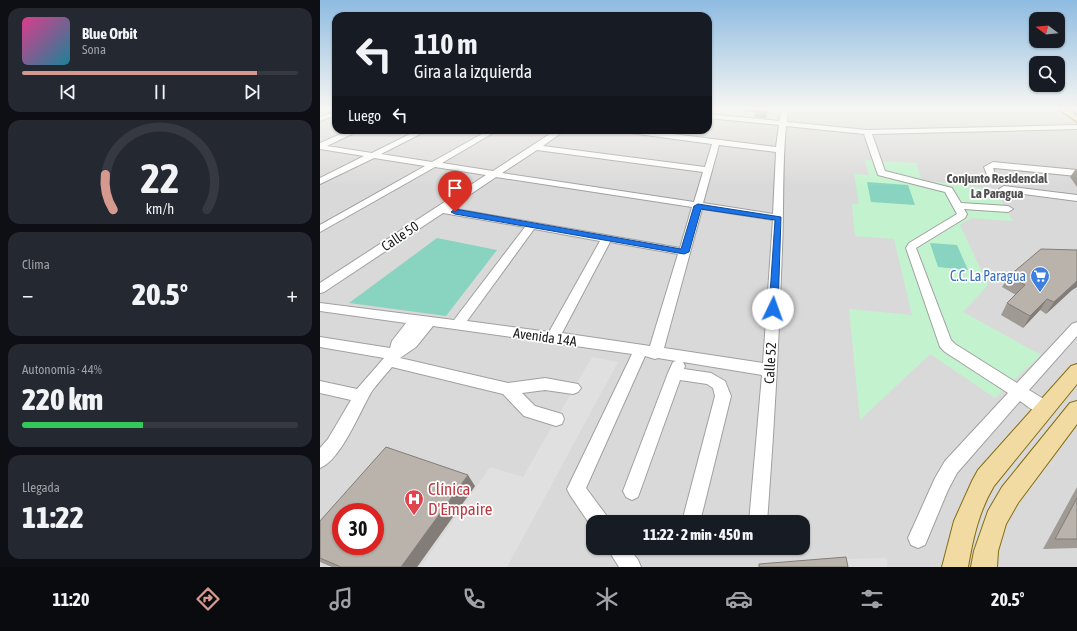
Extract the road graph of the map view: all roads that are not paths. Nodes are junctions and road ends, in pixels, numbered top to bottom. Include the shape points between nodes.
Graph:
1 (346, 134) edge
2 (415, 134) edge
3 (486, 134) edge
4 (554, 134) edge
5 (658, 134) edge
6 (781, 134) edge
7 (869, 134) edge
8 (716, 142) junction
9 (320, 146) edge
10 (534, 147) junction
11 (780, 150) junction
12 (372, 155) junction
13 (431, 165) junction
14 (708, 170) junction
15 (1077, 173) edge
16 (493, 174) junction
17 (993, 180) dead end
18 (320, 181) edge
19 (1004, 189) dead end
20 (1077, 198) edge
21 (698, 206) junction
22 (958, 206) junction
23 (439, 209) junction
24 (1008, 209) dead end
25 (779, 218) junction
26 (532, 225) junction
27 (320, 229) edge
28 (607, 238) junction
29 (684, 252) junction
30 (320, 290) edge
31 (320, 307) edge
32 (416, 319) junction
33 (430, 321) junction
34 (458, 324) junction
35 (1077, 327) edge
36 (553, 337) junction
37 (322, 342) dead end
38 (648, 353) junction
39 (394, 356) junction
40 (681, 358) junction
41 (770, 370) junction
42 (1077, 371) edge
43 (675, 373) junction
44 (320, 387) edge
45 (573, 388) dead end
46 (508, 389) junction
47 (1019, 392) junction
48 (361, 396) junction
49 (1046, 409) junction
50 (1077, 409) edge
51 (556, 419) dead end
52 (320, 460) edge
53 (632, 490) dead end
54 (693, 514) dead end
55 (594, 515) edge
56 (759, 515) edge
57 (918, 538) dead end
58 (622, 555) edge
59 (631, 567) edge
60 (955, 567) edge
61 (984, 567) edge

1 - 9 street
2 - 12 street
3 - 13 street
4 - 10 street, Calle 50
5 - 8 street
6 - 11 street, Calle 52
7 - 22 street via 881,173 949,190
8 - 11 street
8 - 14 street
9 - 12 street
10 - 14 street
10 - 16 street, Calle 50
11 - 25 street, Calle 52
12 - 13 street
12 - 18 street
13 - 16 street
13 - 27 street
14 - 21 street
15 - 17 street via 993,165 988,167
16 - 21 street
16 - 23 street, Calle 50
19 - 20 street
21 - 25 street
21 - 29 street
22 - 24 street
22 - 47 street via 961,216 913,245 912,250 947,346
23 - 26 street
23 - 30 street, Calle 50
25 - 41 street, Calle 52
26 - 28 street
26 - 34 street
28 - 29 street
28 - 36 street
29 - 38 street
31 - 32 street, Avenida 14A
32 - 33 street, Avenida 14A
32 - 39 street via 397,345
33 - 34 street, Avenida 14A
33 - 39 street via 411,343
34 - 36 street, Avenida 14A
35 - 47 street
36 - 38 street, Avenida 14A
37 - 39 street
38 - 40 street, Avenida 14A
38 - 55 street via 576,489
39 - 46 street
39 - 48 street
40 - 41 street, Avenida 14A
40 - 43 street
41 - 56 street, Calle 52
42 - 49 main road
43 - 53 street
43 - 54 street via 712,379 720,385 723,396
44 - 48 street
45 - 46 street via 545,384
46 - 51 street via 530,411
47 - 49 street
47 - 57 street via 952,467 941,484
48 - 52 street via 334,444
49 - 60 main road via 976,493 962,529
50 - 61 main road via 1010,495 996,519 986,550
58 - 59 street

